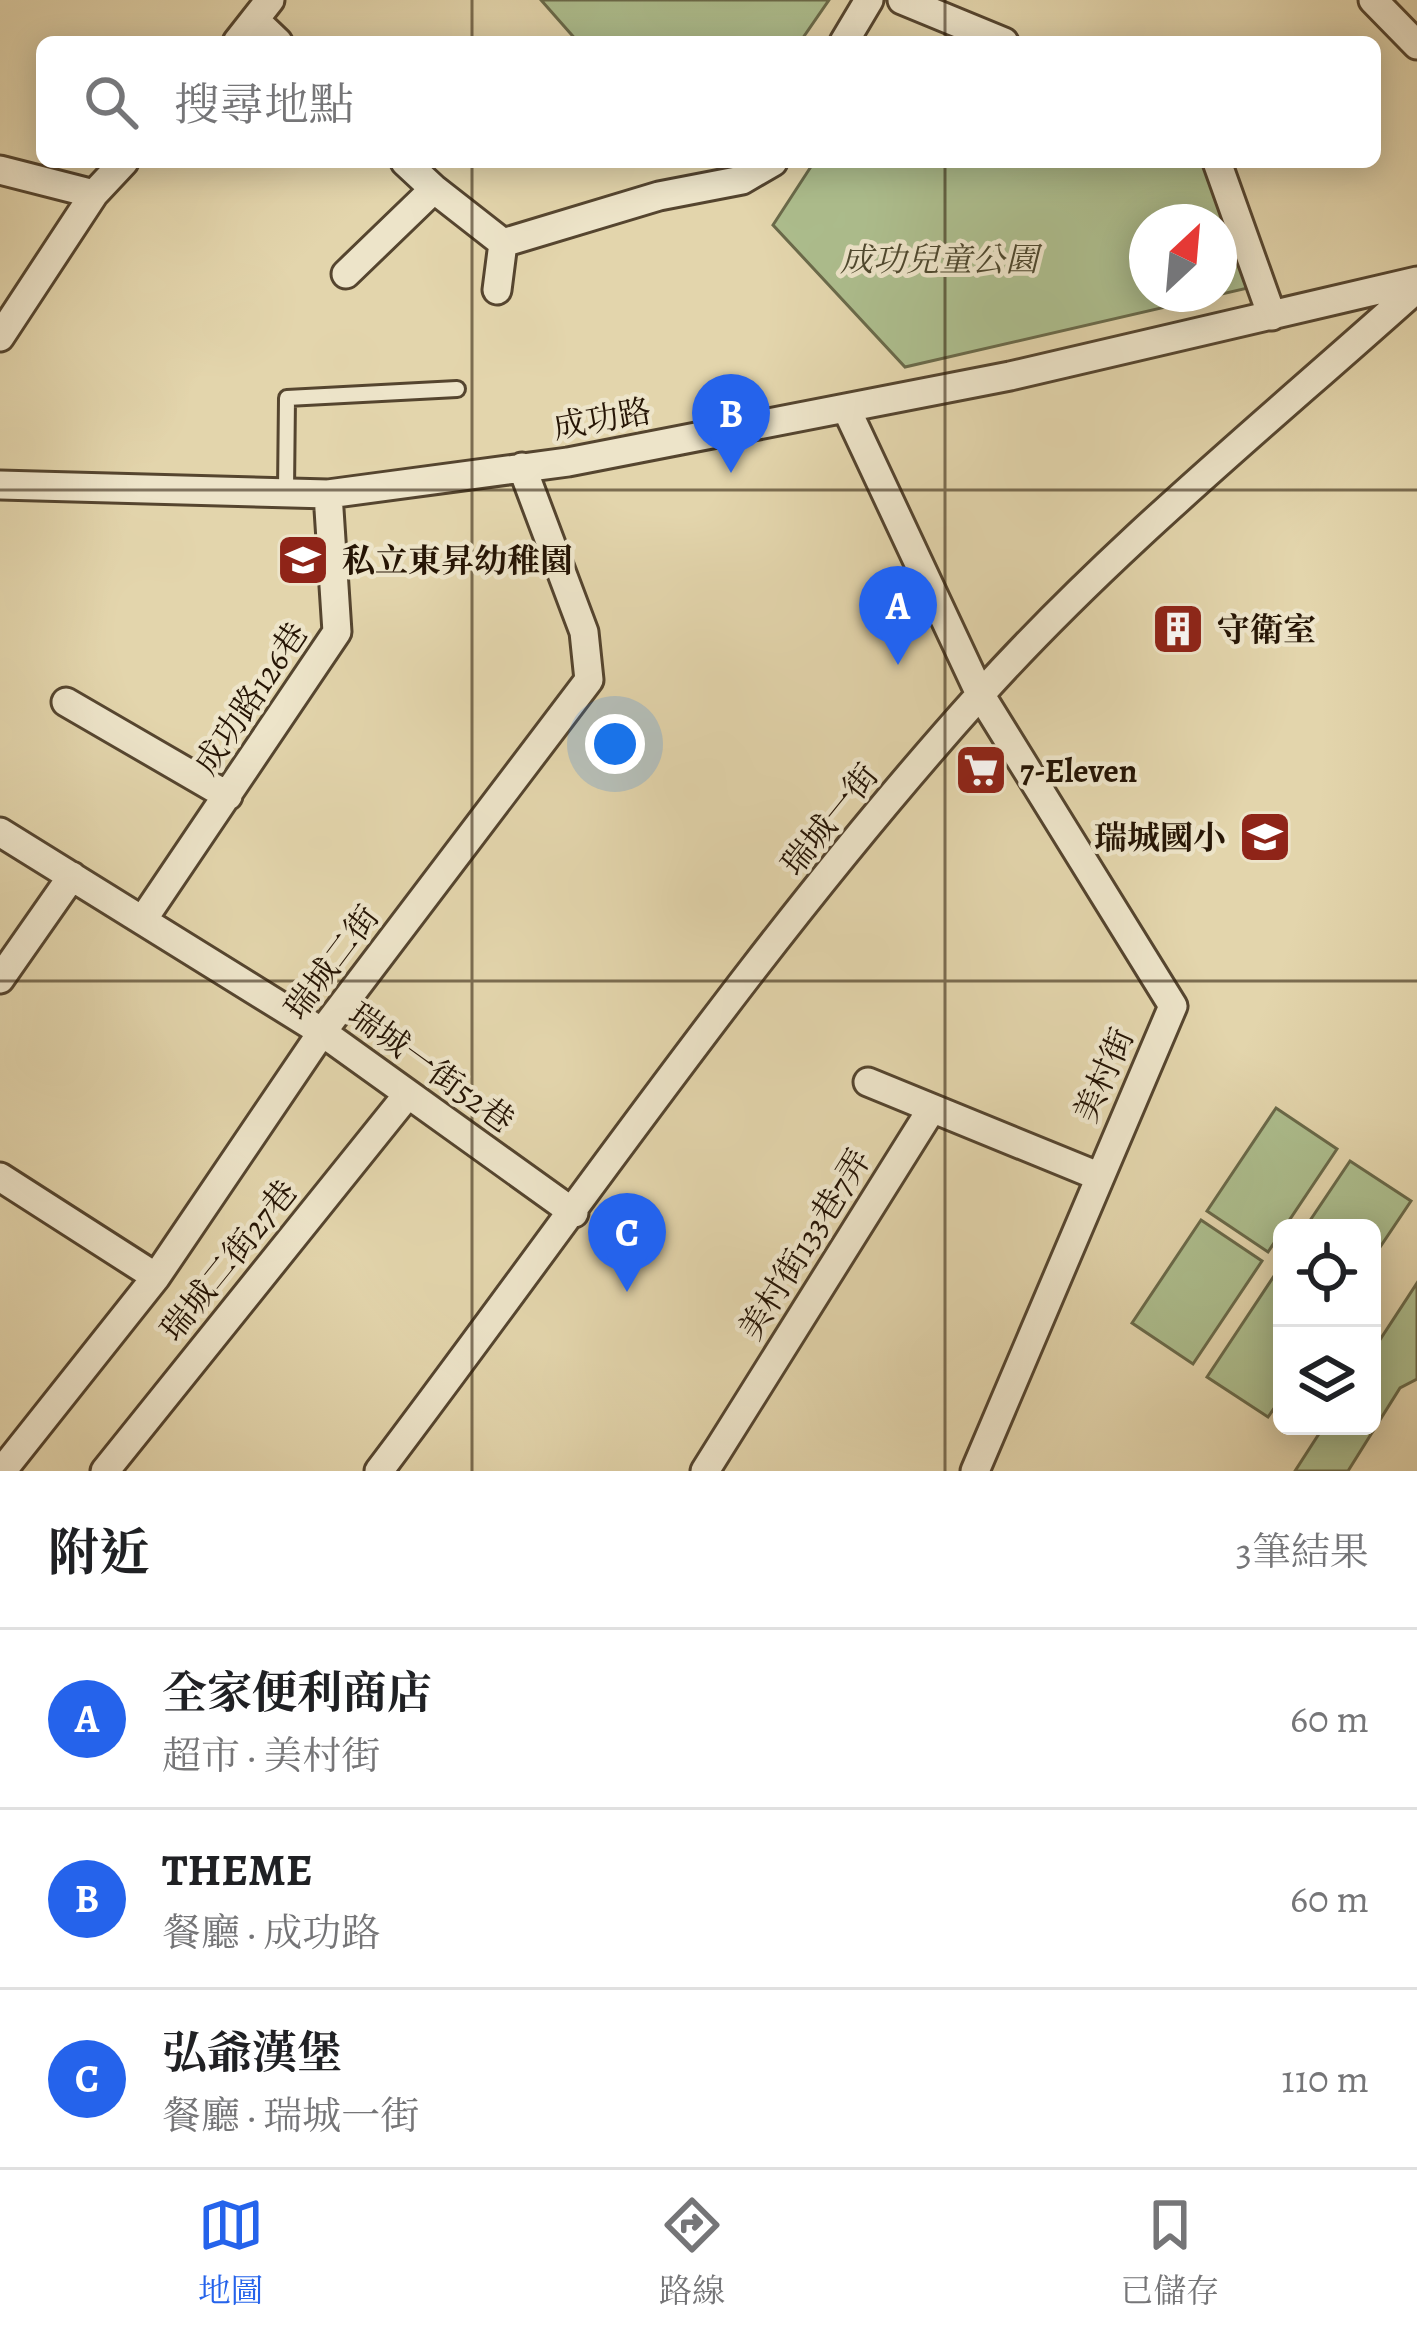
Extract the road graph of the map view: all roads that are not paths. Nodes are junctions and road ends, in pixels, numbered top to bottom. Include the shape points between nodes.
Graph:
1 (869, 0) edge
2 (902, 0) edge
3 (1375, 1) edge
4 (848, 36) edge
5 (989, 36) edge
6 (1417, 45) edge
7 (118, 168) edge
8 (411, 168) edge
9 (761, 168) edge
10 (1219, 168) edge
11 (0, 170) edge
12 (434, 189) junction
13 (94, 194) junction
14 (503, 243) junction
15 (346, 274) dead end
16 (1417, 285) edge
17 (497, 290) dead end
18 (1272, 316) junction
19 (0, 337) edge
20 (457, 389) dead end
21 (846, 408) junction
22 (522, 467) junction
23 (0, 485) edge
24 (286, 490) junction
25 (328, 494) junction
26 (980, 694) junction
27 (66, 702) dead end
28 (228, 796) junction
29 (0, 832) edge
30 (72, 876) junction
31 (144, 918) junction
32 (0, 979) edge
33 (322, 1032) junction
34 (868, 1082) dead end
35 (408, 1094) junction
36 (931, 1110) junction
37 (1098, 1176) junction
38 (0, 1177) edge
39 (574, 1214) junction
40 (156, 1277) junction
41 (3, 1466) edge
42 (105, 1471) edge
43 (379, 1471) edge
44 (705, 1471) edge
45 (975, 1471) edge

1 - 4 street
2 - 5 street
3 - 6 street
7 - 13 street
8 - 12 street
9 - 14 street
10 - 18 street
11 - 13 street
12 - 14 street
12 - 15 street
13 - 19 street
14 - 17 street
16 - 18 street, 成功路
16 - 26 street, 瑞城一街
18 - 21 street, 成功路
20 - 24 lane via 286,398
21 - 22 street, 成功路
21 - 26 street, 美村街
22 - 25 street, 成功路
22 - 33 street, 瑞城二街 via 584,632 589,680
23 - 24 street, 成功路
24 - 25 street, 成功路
25 - 28 street, 成功路126巷 via 338,632
26 - 37 street, 美村街 via 1173,1006
26 - 39 street, 瑞城一街 via 826,877
27 - 28 street
28 - 31 street, 成功路126巷
29 - 30 street, 瑞城一街52巷
30 - 31 street, 瑞城一街52巷
30 - 32 street
31 - 33 street, 瑞城一街52巷
33 - 35 street, 瑞城一街52巷
33 - 40 street, 瑞城二街
34 - 36 street
35 - 39 street, 瑞城一街52巷
35 - 42 street, 瑞城二街27巷
36 - 37 street
36 - 44 street, 美村街133巷7弄
37 - 45 street, 美村街
38 - 40 street
39 - 43 street, 瑞城一街
40 - 41 street, 瑞城二街

